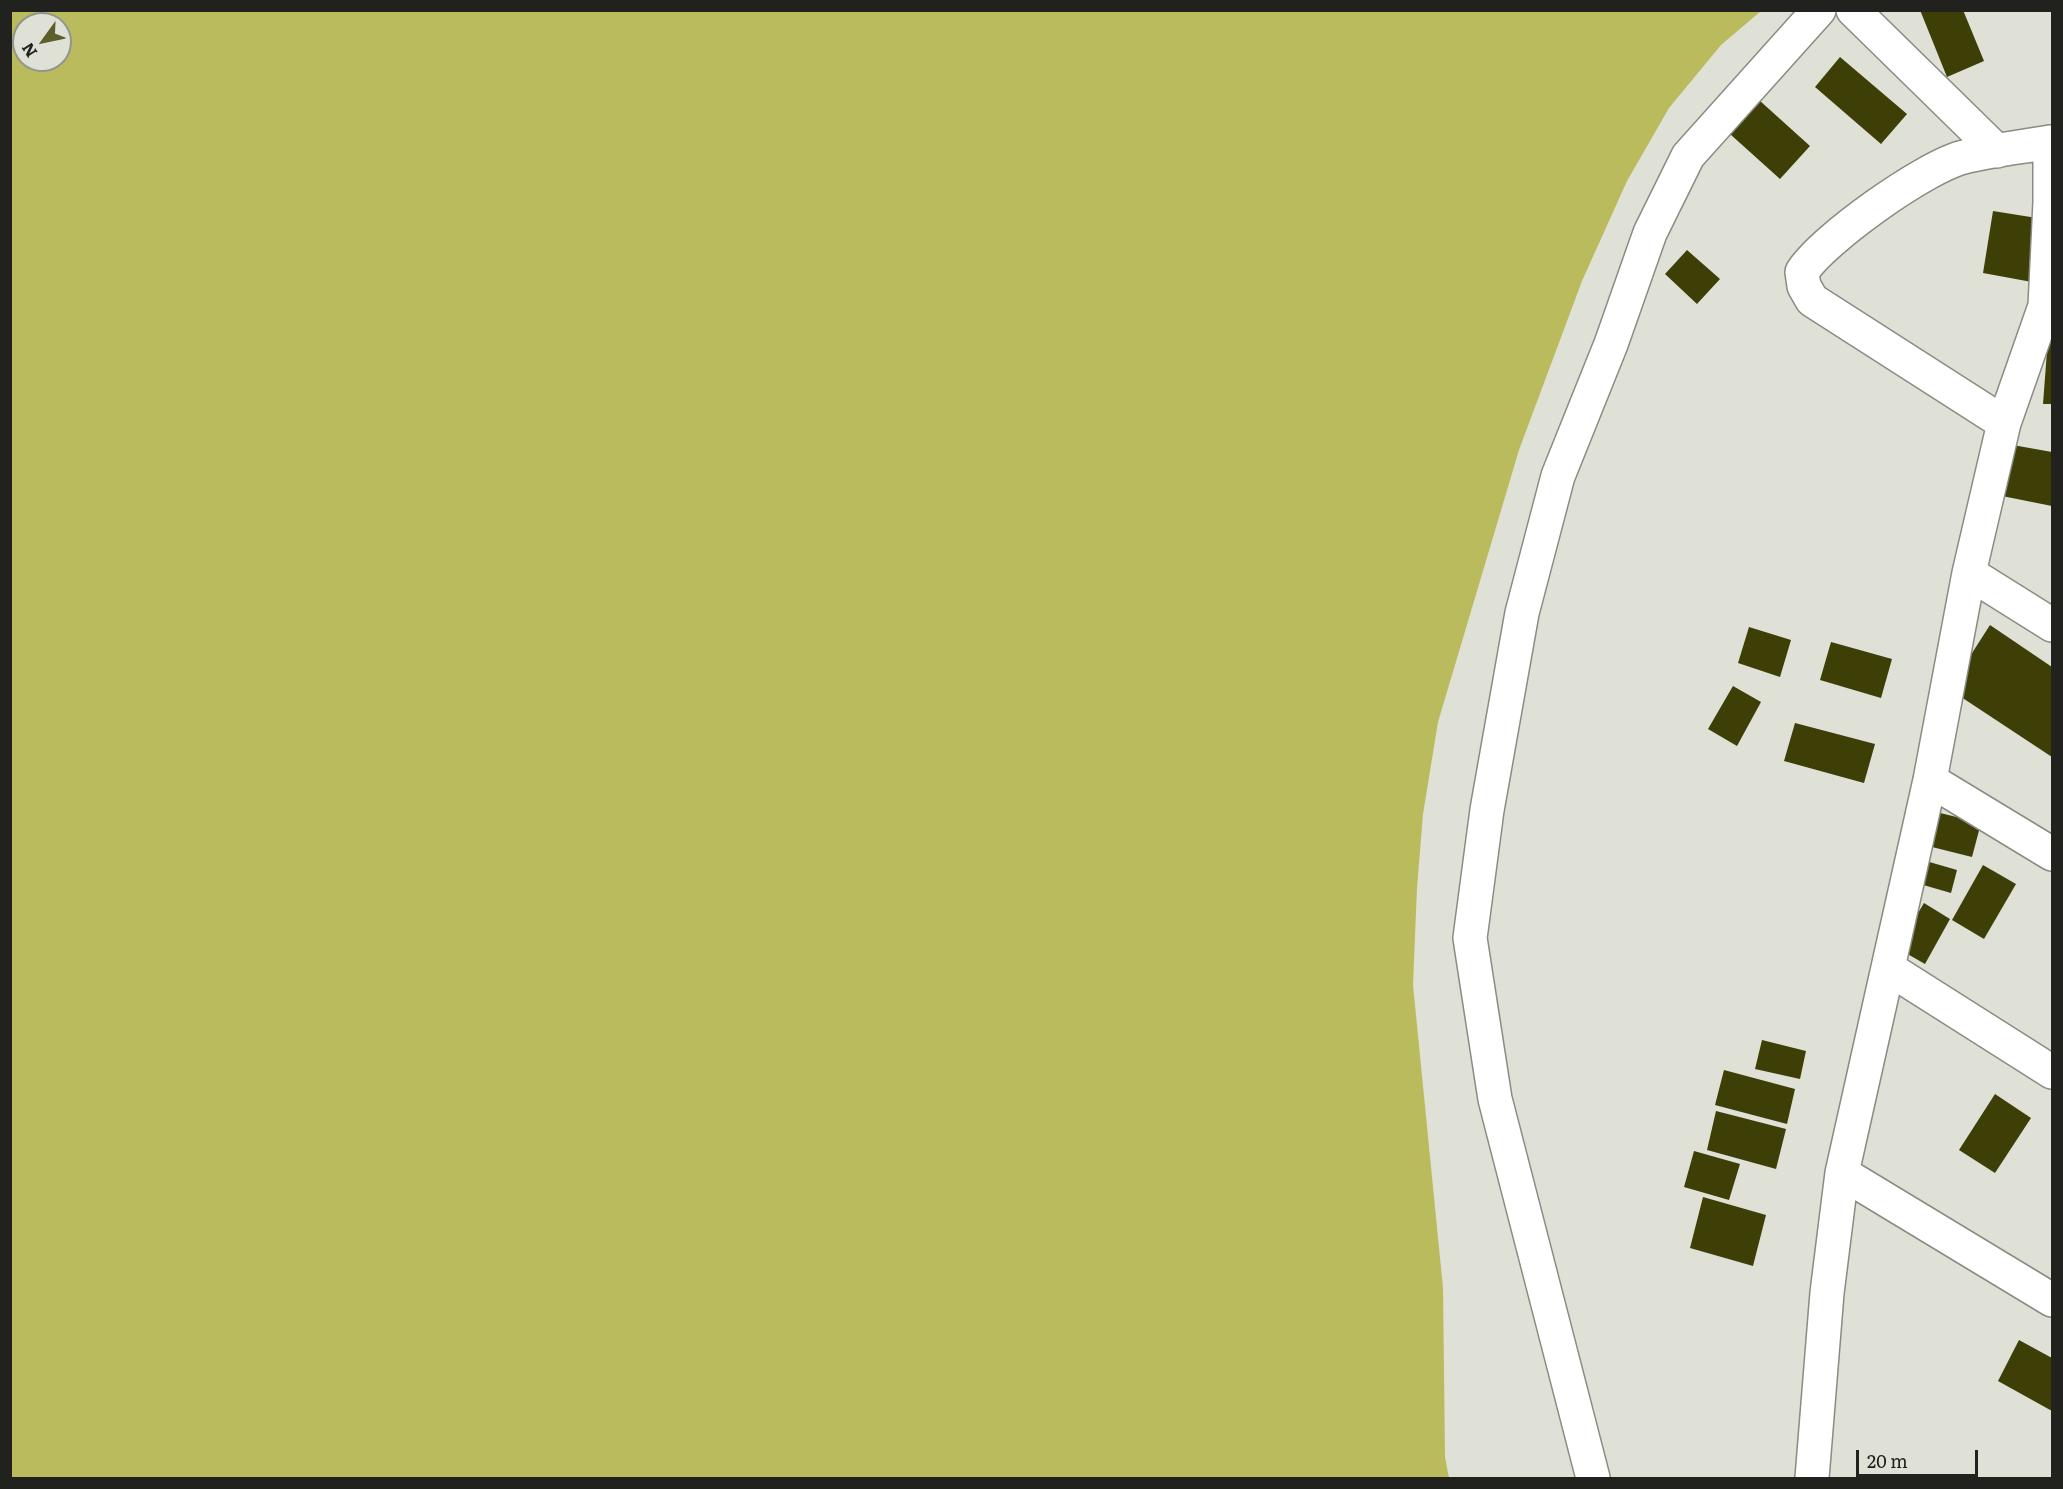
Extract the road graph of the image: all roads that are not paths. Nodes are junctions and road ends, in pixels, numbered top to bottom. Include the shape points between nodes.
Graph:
1 (1819, 10) edge
2 (1853, 10) edge
3 (2051, 142) edge
4 (1997, 151) junction
5 (2049, 307) edge
6 (2004, 423) junction
7 (1970, 573) junction
8 (2052, 625) edge
9 (1930, 780) junction
10 (2052, 854) edge
11 (1888, 968) junction
12 (2052, 1072) edge
13 (1842, 1173) junction
14 (2052, 1300) edge
15 (1593, 1479) edge
16 (1812, 1479) edge

1 - 15 street via 1688,156 1650,233 1558,476 1522,613 1487,810 1470,938 1495,1099
2 - 4 street
3 - 4 street
3 - 5 street
4 - 6 street via 1962,157 1867,212 1809,261 1802,272 1812,300
5 - 6 street
6 - 7 street
7 - 8 street
7 - 9 street
9 - 10 street
9 - 11 street
11 - 12 street
11 - 13 street
13 - 14 street
13 - 16 street via 1827,1293

